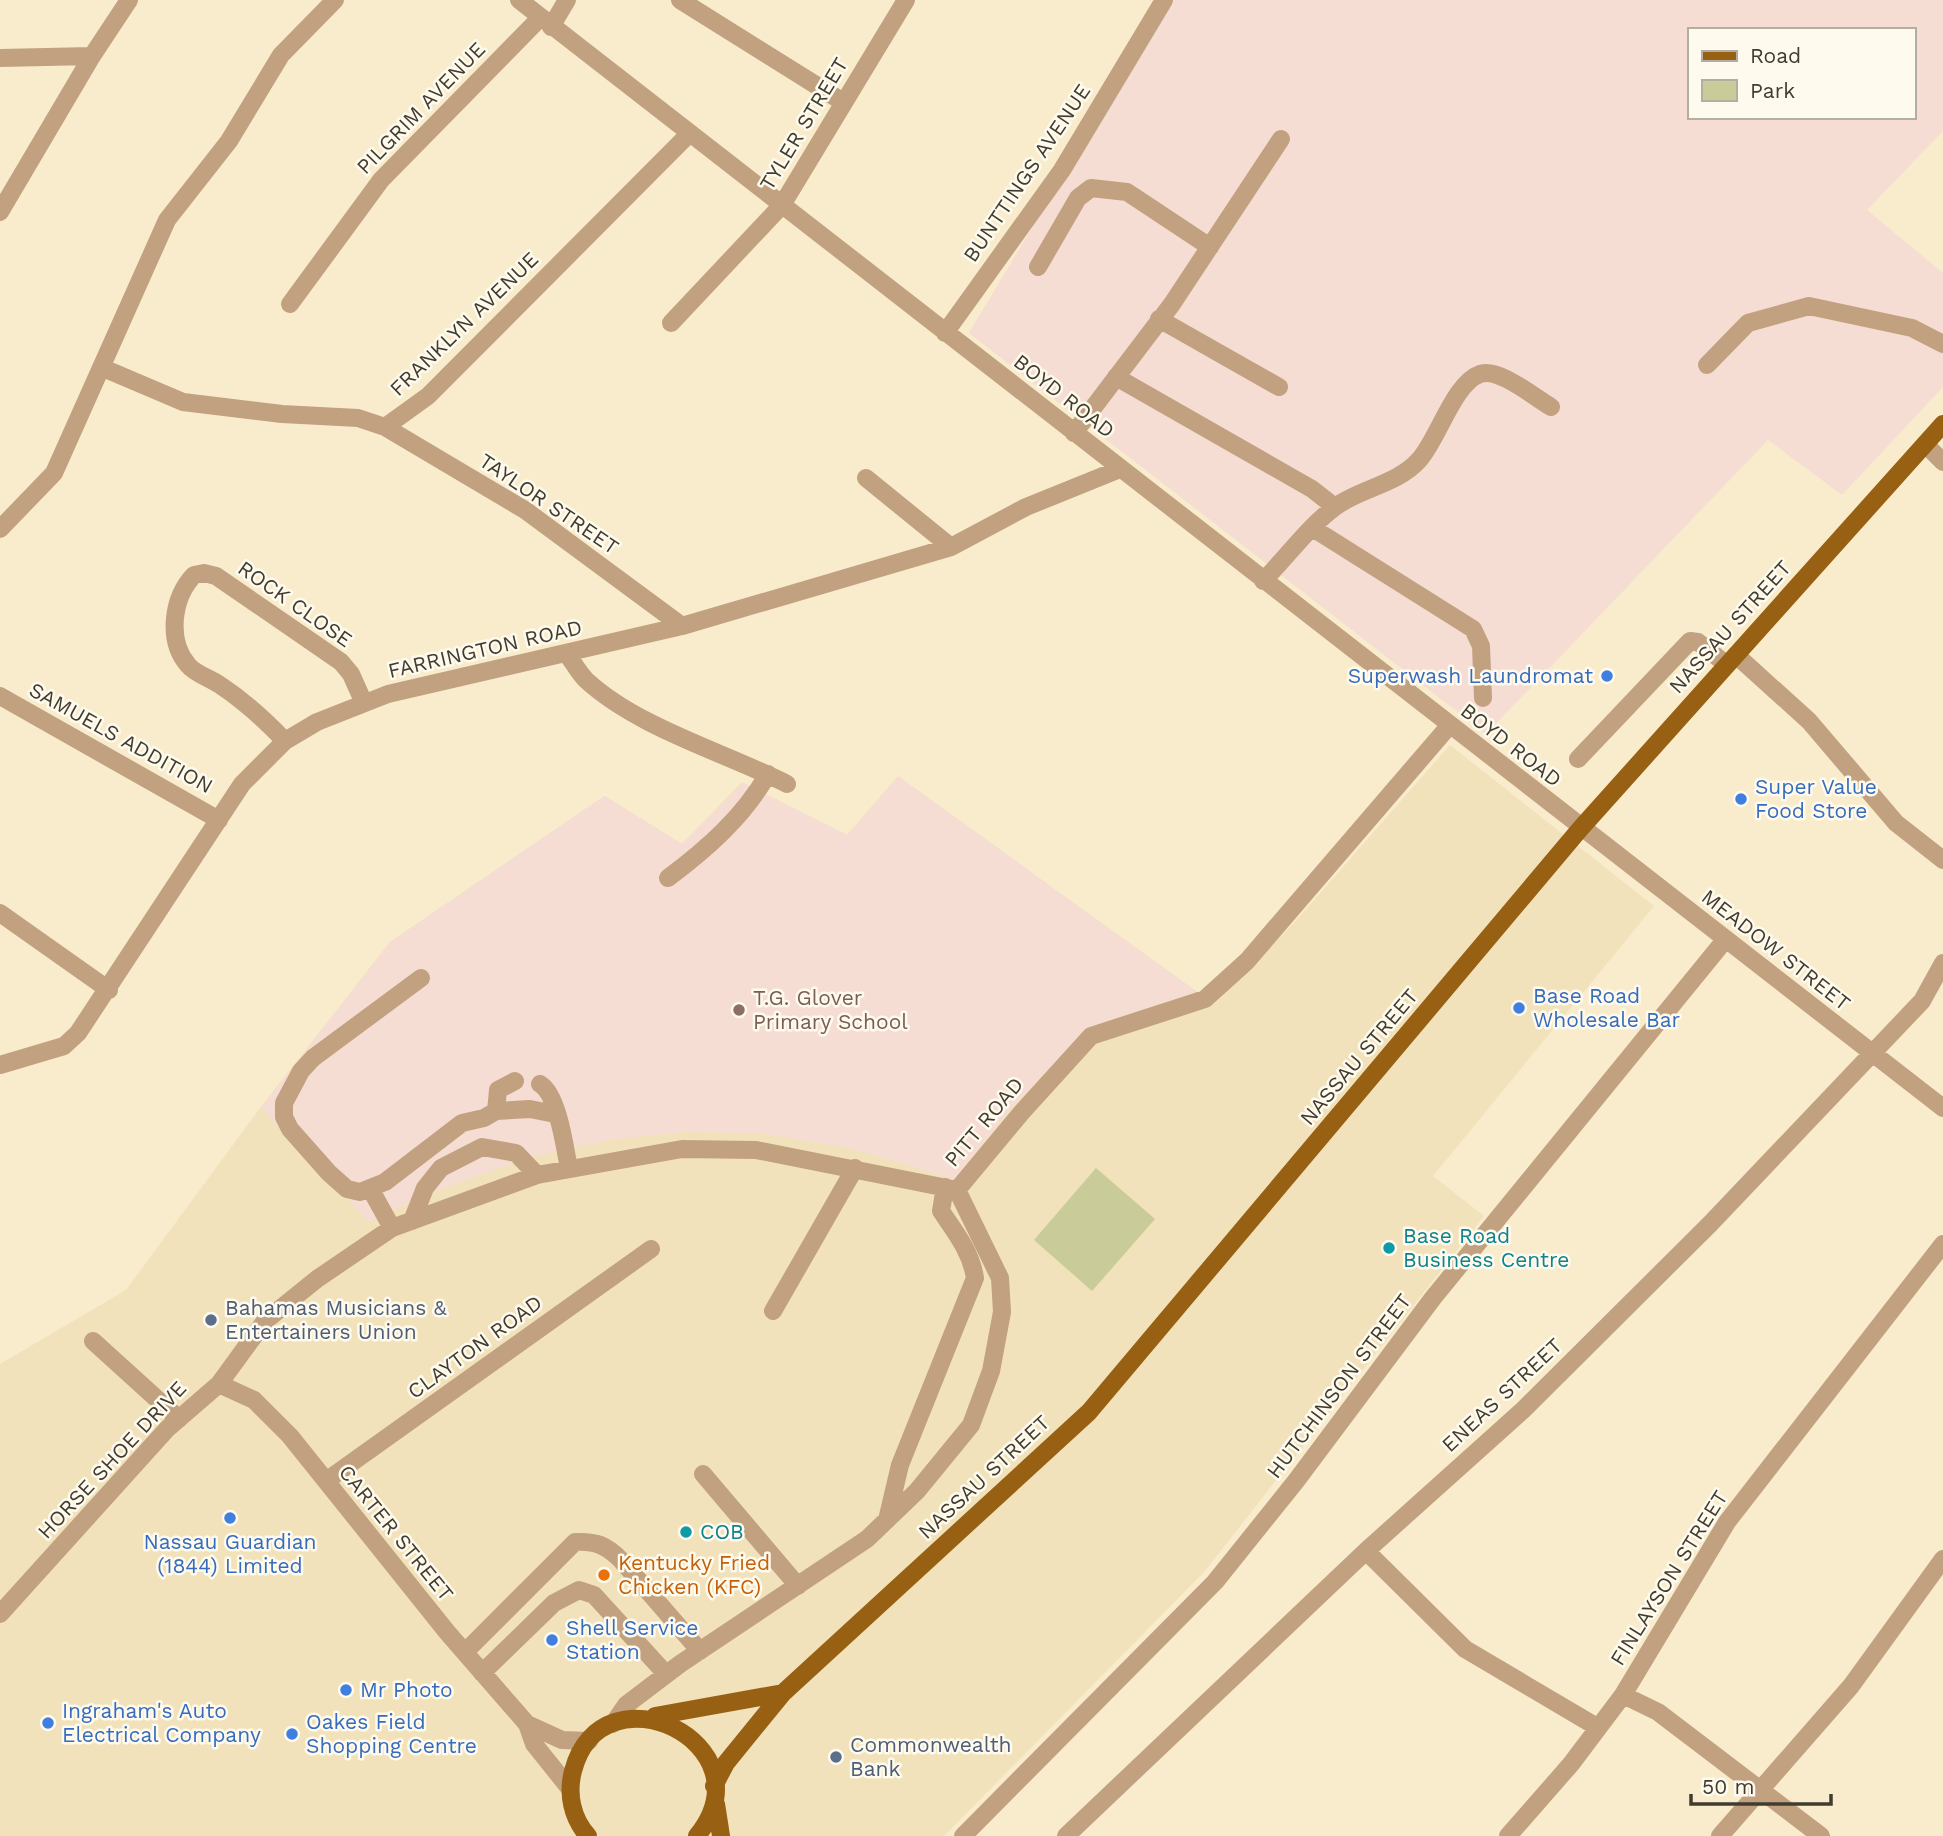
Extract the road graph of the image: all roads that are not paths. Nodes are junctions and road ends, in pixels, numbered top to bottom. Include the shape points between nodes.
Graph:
1 (128, 0) edge
2 (335, 0) edge
3 (519, 0) edge
4 (567, 0) edge
5 (680, 0) edge
6 (906, 0) edge
7 (1164, 0) edge
8 (546, 22) junction
9 (92, 56) junction
10 (0, 58) edge
11 (843, 103) junction
12 (690, 133) junction
13 (1281, 139) dead end
14 (782, 205) junction
15 (0, 212) edge
16 (1210, 247) junction
17 (1038, 267) dead end
18 (290, 304) dead end
19 (1160, 319) junction
20 (671, 323) dead end
21 (946, 333) junction
22 (1943, 344) edge
23 (1707, 365) dead end
24 (103, 368) junction
25 (1116, 377) junction
26 (1279, 387) dead end
27 (1551, 407) dead end
28 (1943, 424) edge
29 (385, 427) junction
30 (1074, 433) junction
31 (1925, 444) junction
32 (1943, 462) edge
33 (1120, 469) junction
34 (866, 478) dead end
35 (1335, 507) junction
36 (0, 528) edge
37 (1314, 529) junction
38 (951, 547) junction
39 (1264, 581) junction
40 (682, 626) junction
41 (567, 654) junction
42 (1731, 659) junction
43 (0, 696) edge
44 (1483, 698) dead end
45 (363, 701) junction
46 (1449, 726) junction
47 (285, 741) junction
48 (1578, 759) dead end
49 (768, 774) junction
50 (787, 784) dead end
51 (219, 820) junction
52 (1580, 829) junction
53 (1943, 860) edge
54 (668, 878) dead end
55 (0, 913) edge
56 (1725, 940) junction
57 (1943, 962) edge
58 (421, 978) dead end
59 (109, 990) junction
60 (1873, 1054) junction
61 (0, 1065) edge
62 (515, 1081) dead end
63 (540, 1084) dead end
64 (1943, 1108) edge
65 (496, 1111) junction
66 (555, 1114) junction
67 (855, 1168) junction
68 (569, 1169) junction
69 (537, 1175) junction
70 (951, 1188) junction
71 (371, 1190) junction
72 (412, 1221) junction
73 (392, 1228) junction
74 (1943, 1244) edge
75 (651, 1249) dead end
76 (773, 1311) dead end
77 (93, 1341) dead end
78 (219, 1384) junction
79 (179, 1419) junction
80 (703, 1475) dead end
81 (326, 1481) junction
82 (887, 1520) junction
83 (1366, 1551) junction
84 (1943, 1559) edge
85 (798, 1586) junction
86 (0, 1615) edge
87 (700, 1651) junction
88 (464, 1652) junction
89 (482, 1673) junction
90 (666, 1674) junction
91 (783, 1693) junction
92 (1623, 1695) junction
93 (641, 1718) junction
94 (527, 1724) junction
95 (613, 1724) junction
96 (1597, 1727) junction
97 (589, 1741) junction
98 (570, 1788) junction
99 (1761, 1789) junction
100 (714, 1791) junction
101 (585, 1835) edge
102 (697, 1836) edge
103 (721, 1836) edge
104 (963, 1836) edge
105 (1066, 1836) edge
106 (1508, 1836) edge
107 (1720, 1836) edge
108 (1821, 1836) edge

1 - 9 street
2 - 24 street via 281,55 229,141 167,220
3 - 8 street, BOYD ROAD
4 - 8 street, PILGRIM AVENUE
5 - 11 street
6 - 11 street, TYLER STREET
7 - 21 street, BUNTTINGS AVENUE via 1062,170
8 - 12 street, BOYD ROAD
8 - 18 street, PILGRIM AVENUE via 380,180
9 - 10 street
9 - 15 street
11 - 14 street, TYLER STREET
12 - 14 street, BOYD ROAD
12 - 29 street, FRANKLYN AVENUE via 428,396
13 - 16 street
14 - 20 street, TYLER STREET
14 - 21 street, BOYD ROAD
16 - 17 street via 1127,192 1091,188 1078,198
16 - 19 street
19 - 25 street
19 - 26 street
21 - 30 street, BOYD ROAD
22 - 23 street via 1912,328 1809,306 1748,323
24 - 29 street, FRANKLYN AVENUE via 183,402 358,418
24 - 36 street via 54,473
25 - 30 street
25 - 35 street via 1312,489
27 - 35 street via 1495,372 1480,373 1469,380 1447,410 1434,442 1416,464
28 - 31 main road, NASSAU STREET
29 - 40 street, TAYLOR STREET via 525,510
30 - 33 street, BOYD ROAD
31 - 32 street
31 - 42 main road, NASSAU STREET
33 - 38 street, FARRINGTON ROAD via 1026,507
33 - 39 street, BOYD ROAD
34 - 38 street
35 - 37 street
37 - 39 street
37 - 44 street via 1473,629 1481,646
38 - 40 street, FARRINGTON ROAD
39 - 46 street, BOYD ROAD
40 - 41 street, FARRINGTON ROAD
41 - 45 street, FARRINGTON ROAD
41 - 49 street via 586,679 626,707 699,746
42 - 48 street via 1690,641
42 - 52 main road, NASSAU STREET
42 - 53 street via 1809,721 1896,823
43 - 51 street, SAMUELS ADDITION
45 - 47 street, FARRINGTON ROAD
45 - 47 street, ROCK CLOSE via 341,662 216,576 194,575 177,610 174,633 178,651 190,668 256,710
46 - 52 street, BOYD ROAD
46 - 70 street, PITT ROAD via 1247,961 1205,999 1091,1036
47 - 51 street, FARRINGTON ROAD via 242,784
49 - 50 street
49 - 54 street via 752,801 708,848
51 - 59 street, FARRINGTON ROAD
52 - 56 street, MEADOW STREET
52 - 91 main road, NASSAU STREET via 1089,1412
55 - 59 street
56 - 60 street, MEADOW STREET
56 - 104 street, HUTCHINSON STREET via 1433,1298 1214,1582
57 - 60 street, ENEAS STREET via 1922,1001
58 - 71 street via 313,1058 284,1103 290,1129 329,1173 347,1189
59 - 61 street, FARRINGTON ROAD via 64,1046
60 - 64 street, MEADOW STREET
60 - 83 street, ENEAS STREET via 1523,1410
62 - 65 street via 498,1090
63 - 66 street via 549,1089
65 - 66 street via 530,1109
65 - 71 street via 462,1123
66 - 68 street
67 - 68 street, HORSE SHOE DRIVE via 756,1150 682,1149
67 - 70 street, HORSE SHOE DRIVE
67 - 76 street
68 - 69 street, HORSE SHOE DRIVE
69 - 72 street, HORSE SHOE DRIVE
69 - 72 street via 516,1153 482,1147 441,1168 425,1188
70 - 82 street via 940,1211 965,1246 975,1278 900,1465
70 - 82 street, PITT ROAD via 1000,1278 1002,1312 991,1371 971,1425
71 - 73 street
72 - 73 street, HORSE SHOE DRIVE
73 - 78 street, HORSE SHOE DRIVE via 265,1321
74 - 92 street, FINLAYSON STREET via 1715,1539
75 - 81 street, CLAYTON ROAD
77 - 79 street
78 - 79 street, HORSE SHOE DRIVE
78 - 81 street, CARTER STREET via 254,1401 270,1415
79 - 86 street, HORSE SHOE DRIVE
80 - 85 street
81 - 88 street, CARTER STREET
82 - 85 street, PITT ROAD
83 - 96 street via 1465,1649
83 - 105 street, ENEAS STREET
84 - 99 street via 1851,1686
85 - 87 street, PITT ROAD
87 - 88 street via 610,1548 595,1541 575,1542
87 - 90 street, PITT ROAD
88 - 89 street, CARTER STREET
89 - 90 street via 554,1603 579,1590 594,1595
89 - 94 street, CARTER STREET
90 - 95 street, PITT ROAD via 626,1705
91 - 93 main road
91 - 100 main road, NASSAU STREET via 726,1763
92 - 96 street, FINLAYSON STREET
92 - 99 street via 1658,1712
93 - 95 main road
93 - 100 main road via 665,1722 687,1733 704,1752
94 - 97 street via 562,1740
94 - 98 street via 534,1744
95 - 97 main road
96 - 106 street, FINLAYSON STREET
97 - 98 main road via 574,1766
98 - 101 main road via 573,1811
99 - 107 street
99 - 108 street
100 - 102 main road, NASSAU STREET via 708,1820
100 - 103 main road

